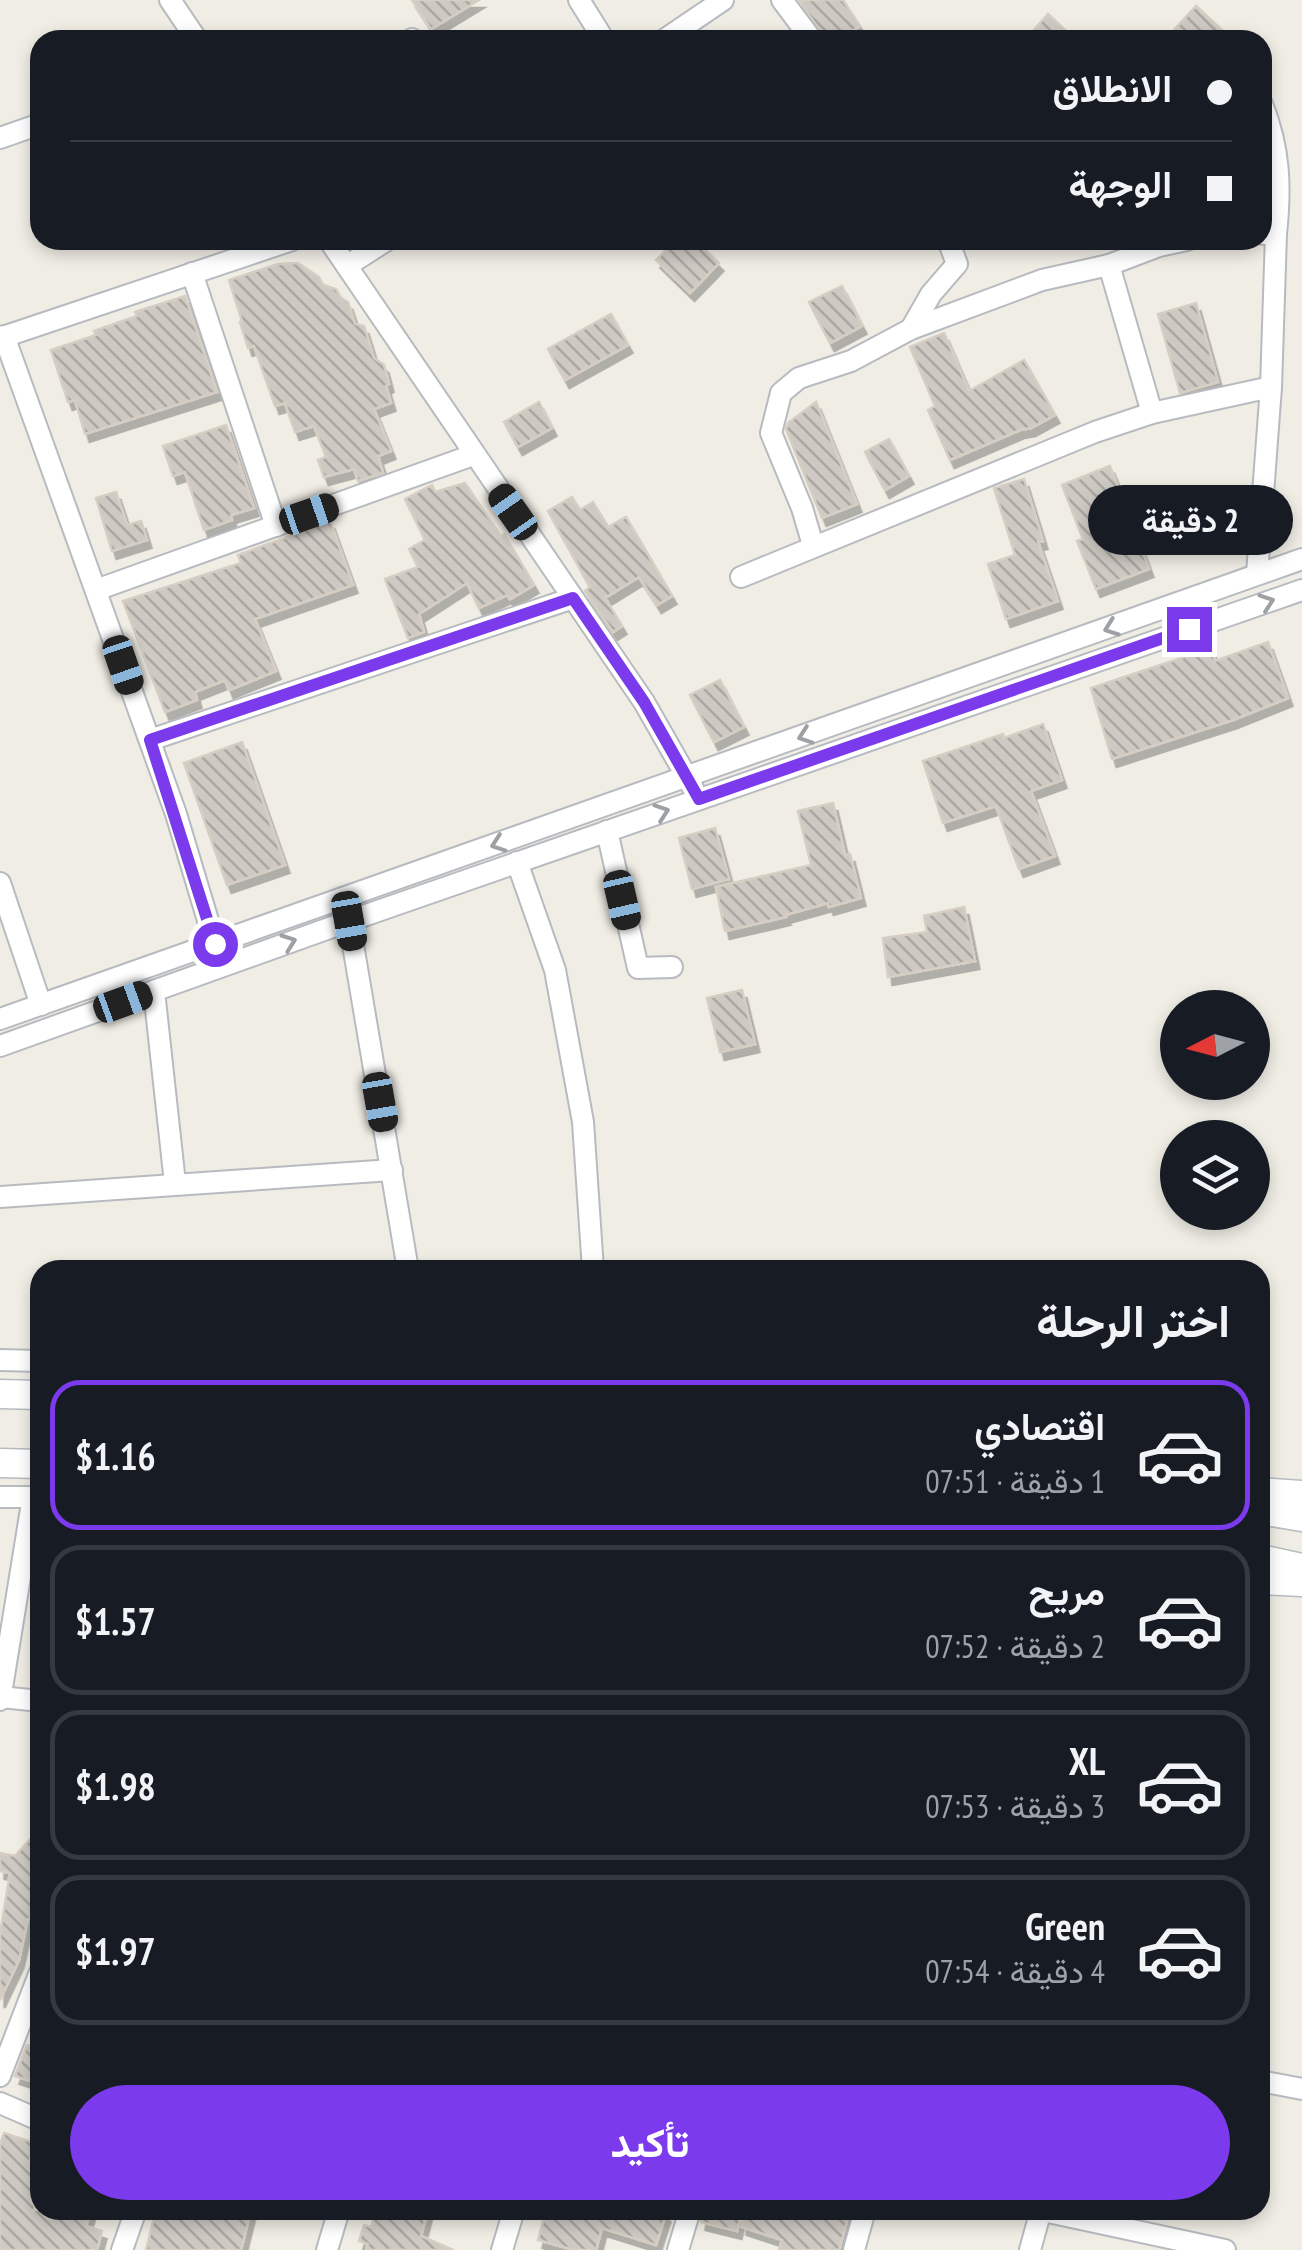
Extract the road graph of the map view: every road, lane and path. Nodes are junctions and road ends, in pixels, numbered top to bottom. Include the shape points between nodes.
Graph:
1 (170, 0) edge
2 (579, 0) edge
3 (723, 0) edge
4 (782, 0) edge
5 (191, 30) edge
6 (598, 30) edge
7 (679, 30) edge
8 (804, 30) edge
9 (30, 128) edge
10 (1272, 136) edge
11 (0, 138) edge
12 (1272, 223) edge
13 (261, 250) edge
14 (337, 250) edge
15 (371, 250) edge
16 (952, 250) edge
17 (1149, 250) edge
18 (1269, 250) edge
19 (348, 265) junction
20 (1109, 265) junction
21 (192, 272) junction
22 (911, 329) junction
23 (2, 337) edge
24 (1271, 387) junction
25 (1152, 413) junction
26 (473, 455) junction
27 (276, 526) junction
28 (813, 545) junction
29 (1302, 559) edge
30 (1258, 574) junction
31 (741, 577) dead end
32 (96, 590) junction
33 (1302, 590) edge
34 (573, 598) junction
35 (150, 740) junction
36 (688, 777) junction
37 (699, 799) junction
38 (606, 831) junction
39 (517, 862) junction
40 (0, 883) edge
41 (349, 921) junction
42 (215, 944) junction
43 (672, 968) dead end
44 (154, 990) junction
45 (42, 1005) junction
46 (0, 1020) edge
47 (0, 1046) edge
48 (392, 1170) junction
49 (175, 1183) junction
50 (0, 1197) edge
51 (406, 1260) edge
52 (592, 1260) edge
53 (0, 1360) edge
54 (30, 1362) edge
55 (0, 1394) edge
56 (30, 1395) edge
57 (0, 1462) edge
58 (30, 1464) edge
59 (1270, 1493) edge
60 (0, 1496) edge
61 (1302, 1496) edge
62 (30, 1497) edge
63 (1270, 1512) edge
64 (1302, 1517) edge
65 (30, 1530) edge
66 (1270, 1561) edge
67 (1302, 1568) edge
68 (1270, 1580) edge
69 (1302, 1582) edge
70 (0, 1698) edge
71 (30, 1700) edge
72 (30, 1998) edge
73 (0, 2076) edge
74 (1270, 2082) edge
75 (1302, 2089) edge
76 (0, 2102) edge
77 (30, 2116) edge
78 (132, 2220) edge
79 (337, 2220) edge
80 (511, 2220) edge
81 (687, 2220) edge
82 (862, 2220) edge
83 (1038, 2220) edge
84 (1086, 2220) edge
85 (122, 2250) edge
86 (327, 2250) edge
87 (502, 2250) edge
88 (678, 2250) edge
89 (854, 2250) edge
90 (1030, 2250) edge
91 (1225, 2250) edge

1 - 5 street
2 - 6 street
3 - 7 street
4 - 8 street
9 - 11 street
10 - 12 street via 1281,190
13 - 21 street
14 - 19 street
15 - 19 street
16 - 22 street via 958,264
17 - 20 street
18 - 24 street
19 - 26 street
20 - 22 street via 1042,280
20 - 25 street
21 - 23 street
21 - 27 street
22 - 28 street via 851,362 799,378 782,393 770,433
23 - 32 street
24 - 25 street
24 - 30 street
25 - 28 street
26 - 27 street
26 - 34 street
27 - 32 street
28 - 31 street
29 - 30 street
30 -> 36 street
32 - 35 street
37 -> 33 street
34 - 35 street
34 - 36 street
35 - 42 street
36 - 37 street
36 -> 42 street
38 -> 37 street
38 - 39 street
38 - 43 street via 638,968
39 - 41 street
39 - 52 street via 556,970 583,1122
40 - 45 street
44 -> 41 street
41 - 48 street
42 - 45 street
44 - 47 street
44 - 49 street
45 - 46 street
48 - 49 street
48 - 51 street
49 - 50 street
53 - 54 street
55 - 56 main road
57 - 58 main road
59 - 61 main road
60 - 62 street
63 - 64 main road
65 - 70 street
66 - 67 main road
68 - 69 main road
70 - 71 street
72 - 73 street
74 - 75 street
76 - 77 street
78 - 85 street
79 - 86 street
80 - 87 street
81 - 88 street
82 - 89 street
83 - 90 street
84 - 91 street

